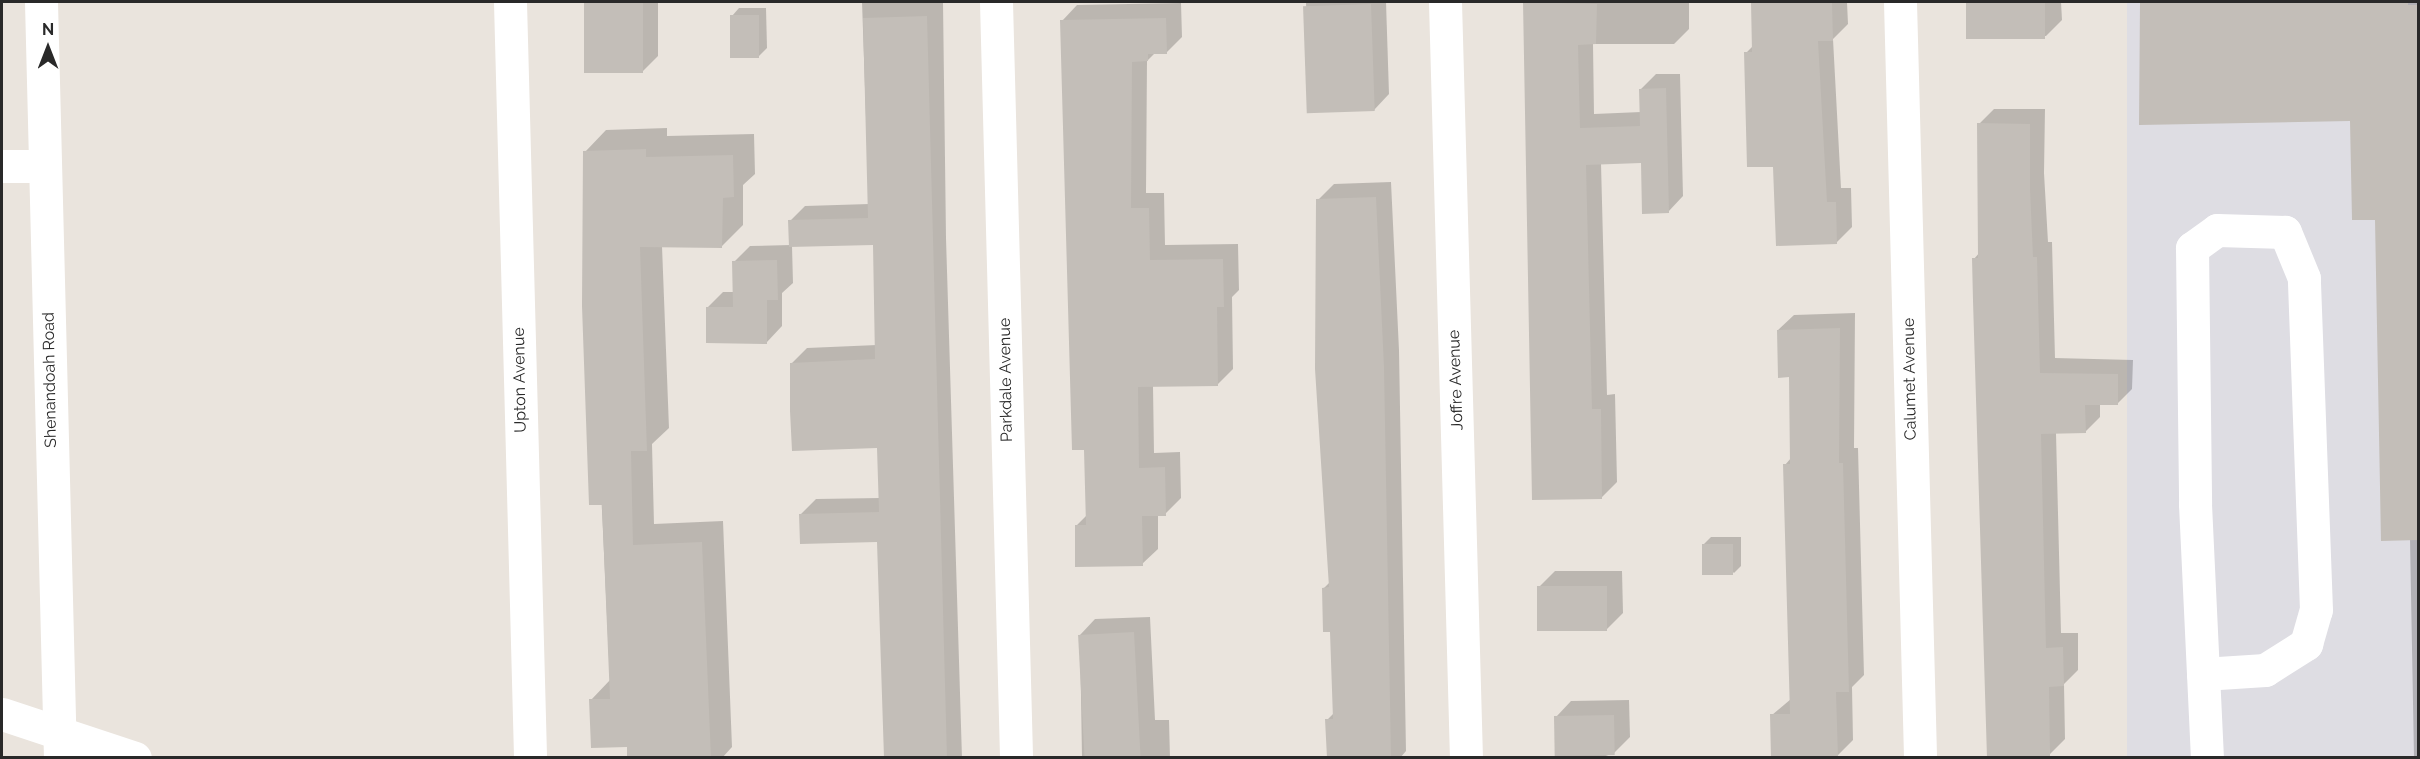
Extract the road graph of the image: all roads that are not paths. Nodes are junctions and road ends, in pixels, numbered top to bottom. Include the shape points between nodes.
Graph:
1 (41, 2) edge
2 (510, 2) edge
3 (996, 2) edge
4 (1445, 2) edge
5 (1900, 2) edge
6 (2, 166) edge
7 (44, 166) junction
8 (2203, 674) junction
9 (2, 714) edge
10 (60, 745) edge
11 (135, 758) edge
12 (530, 758) edge
13 (1016, 758) edge
14 (1466, 758) edge
15 (1920, 758) edge
16 (2207, 758) edge

1 - 7 street, Shenandoah Road
2 - 12 street, Upton Avenue
3 - 13 street, Parkdale Avenue
4 - 14 street, Joffre Avenue
5 - 15 street, Calumet Avenue
6 - 7 street
7 - 10 street, Shenandoah Road
8 - 8 street via 2195,504 2193,248 2217,230 2285,232 2304,278 2316,610 2306,644 2265,670
8 - 16 street
9 - 10 street
10 - 11 street

